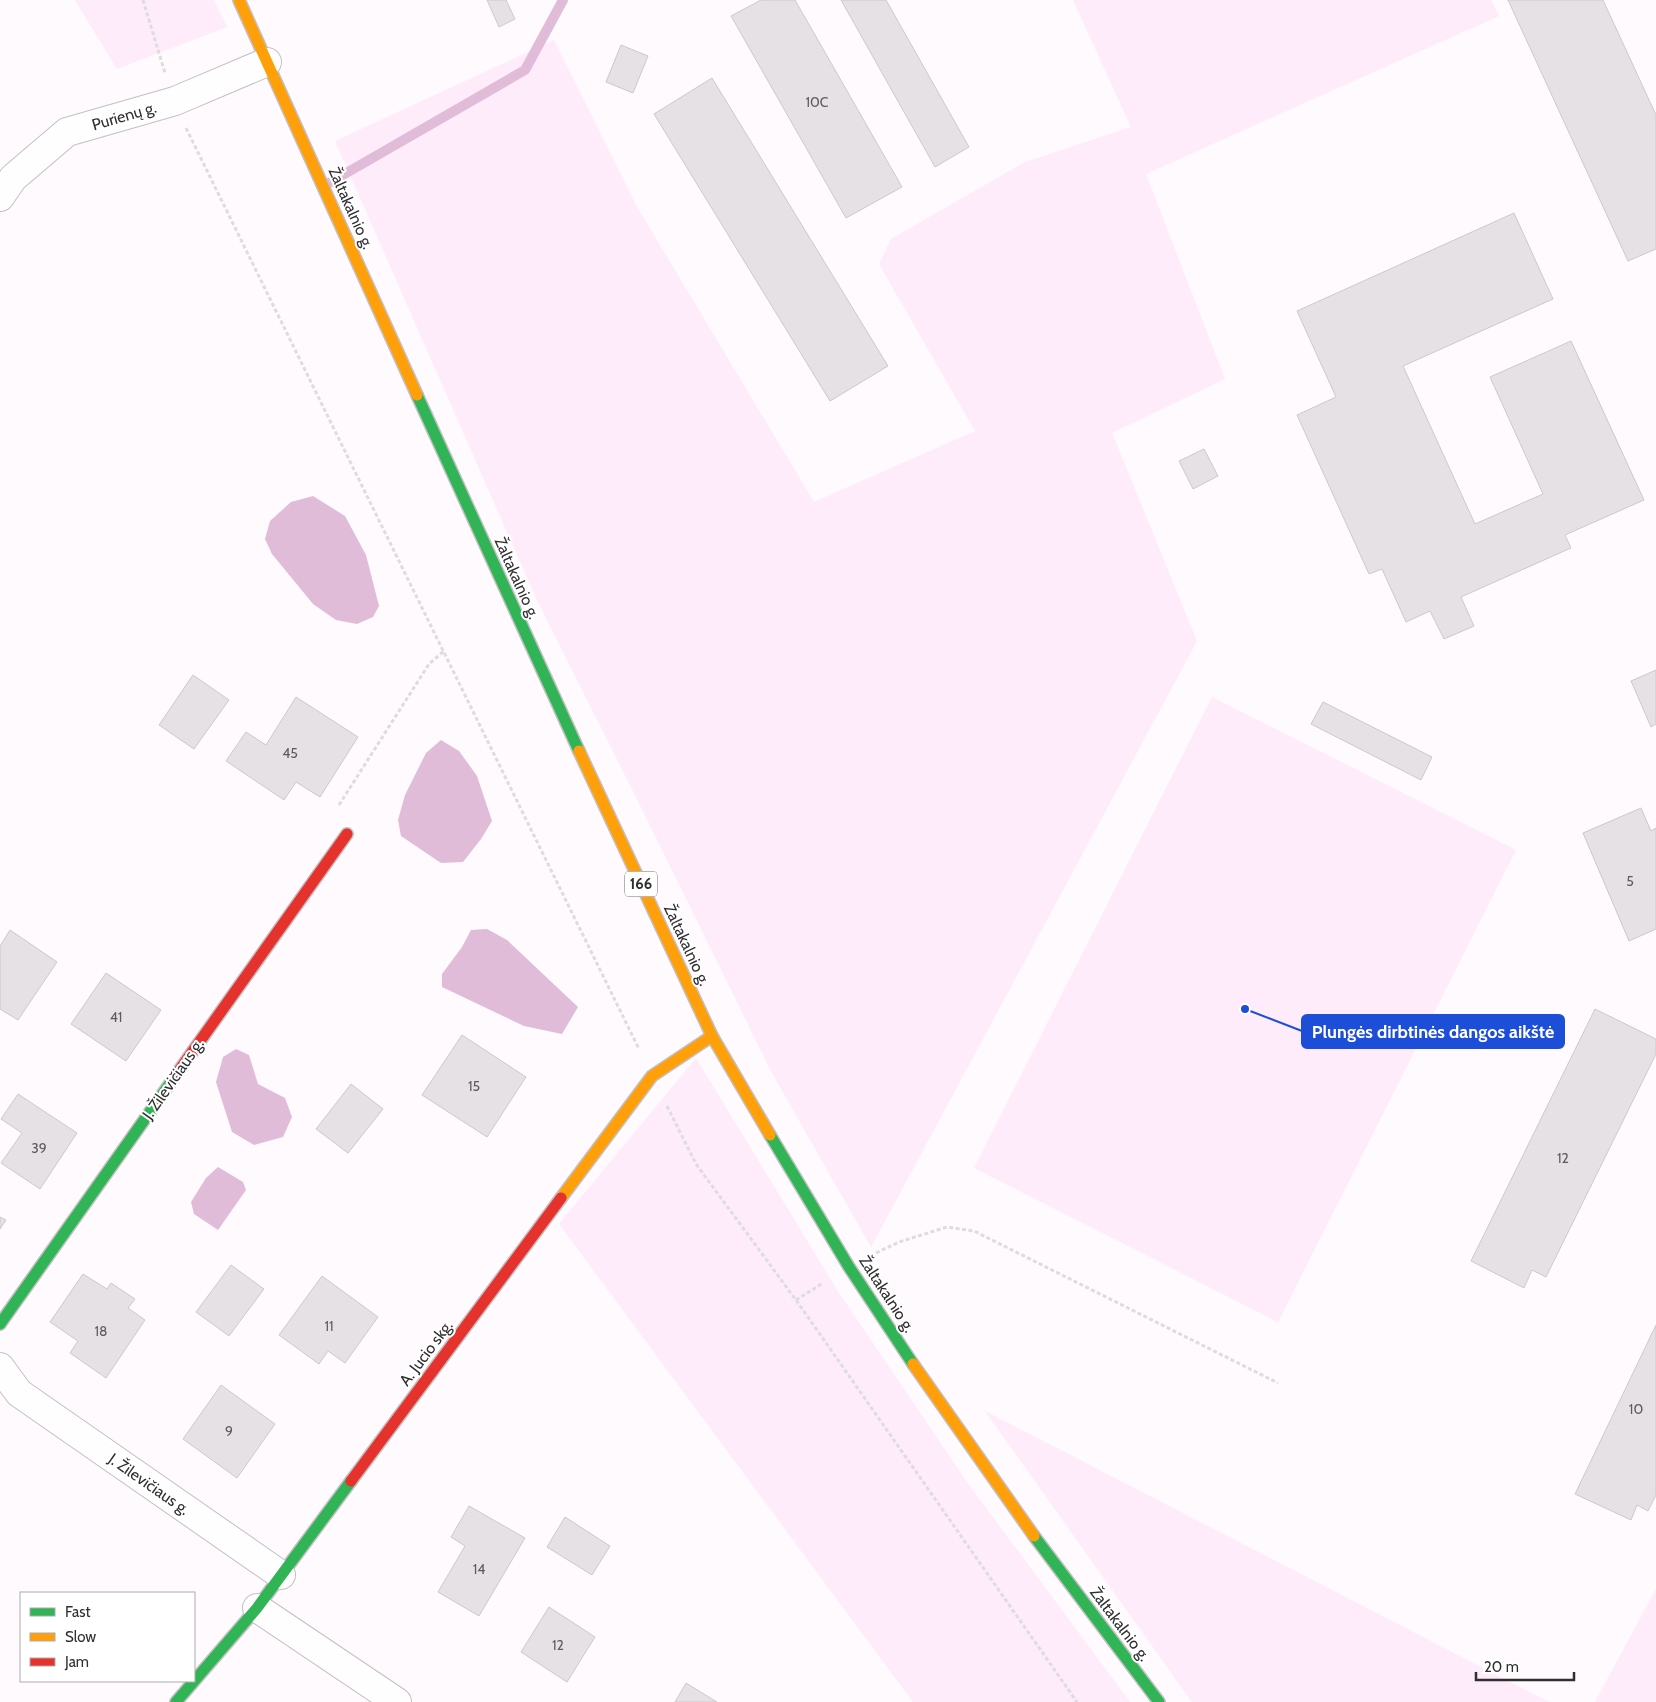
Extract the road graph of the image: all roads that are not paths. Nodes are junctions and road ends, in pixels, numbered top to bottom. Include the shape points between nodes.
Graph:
1 (239, 0) edge
2 (267, 62) junction
3 (0, 197) edge
4 (347, 834) dead end
5 (712, 1036) junction
6 (0, 1324) edge
7 (0, 1367) edge
8 (281, 1576) junction
9 (257, 1608) junction
10 (195, 1680) edge
11 (193, 1682) edge
12 (176, 1702) edge
13 (397, 1702) edge
14 (1159, 1702) edge

1 - 2 main road, Žaltakalnio g. / 166
2 - 3 street, Purienų g. via 175,101 67,132 13,178
2 - 5 main road, Žaltakalnio g. / 166 via 528,640
4 - 6 main road, J. Žilevičiaus g.
5 - 8 main road, A. Jucio skg. via 652,1076
5 - 14 main road, Žaltakalnio g. / 166 via 849,1267 930,1390 1018,1515
7 - 8 street, J. Žilevičiaus g. via 19,1393
8 - 9 main road, A. Jucio skg.
9 - 10 main road, A. Jucio skg.
9 - 13 street
11 - 12 main road, A. Jucio skg.

